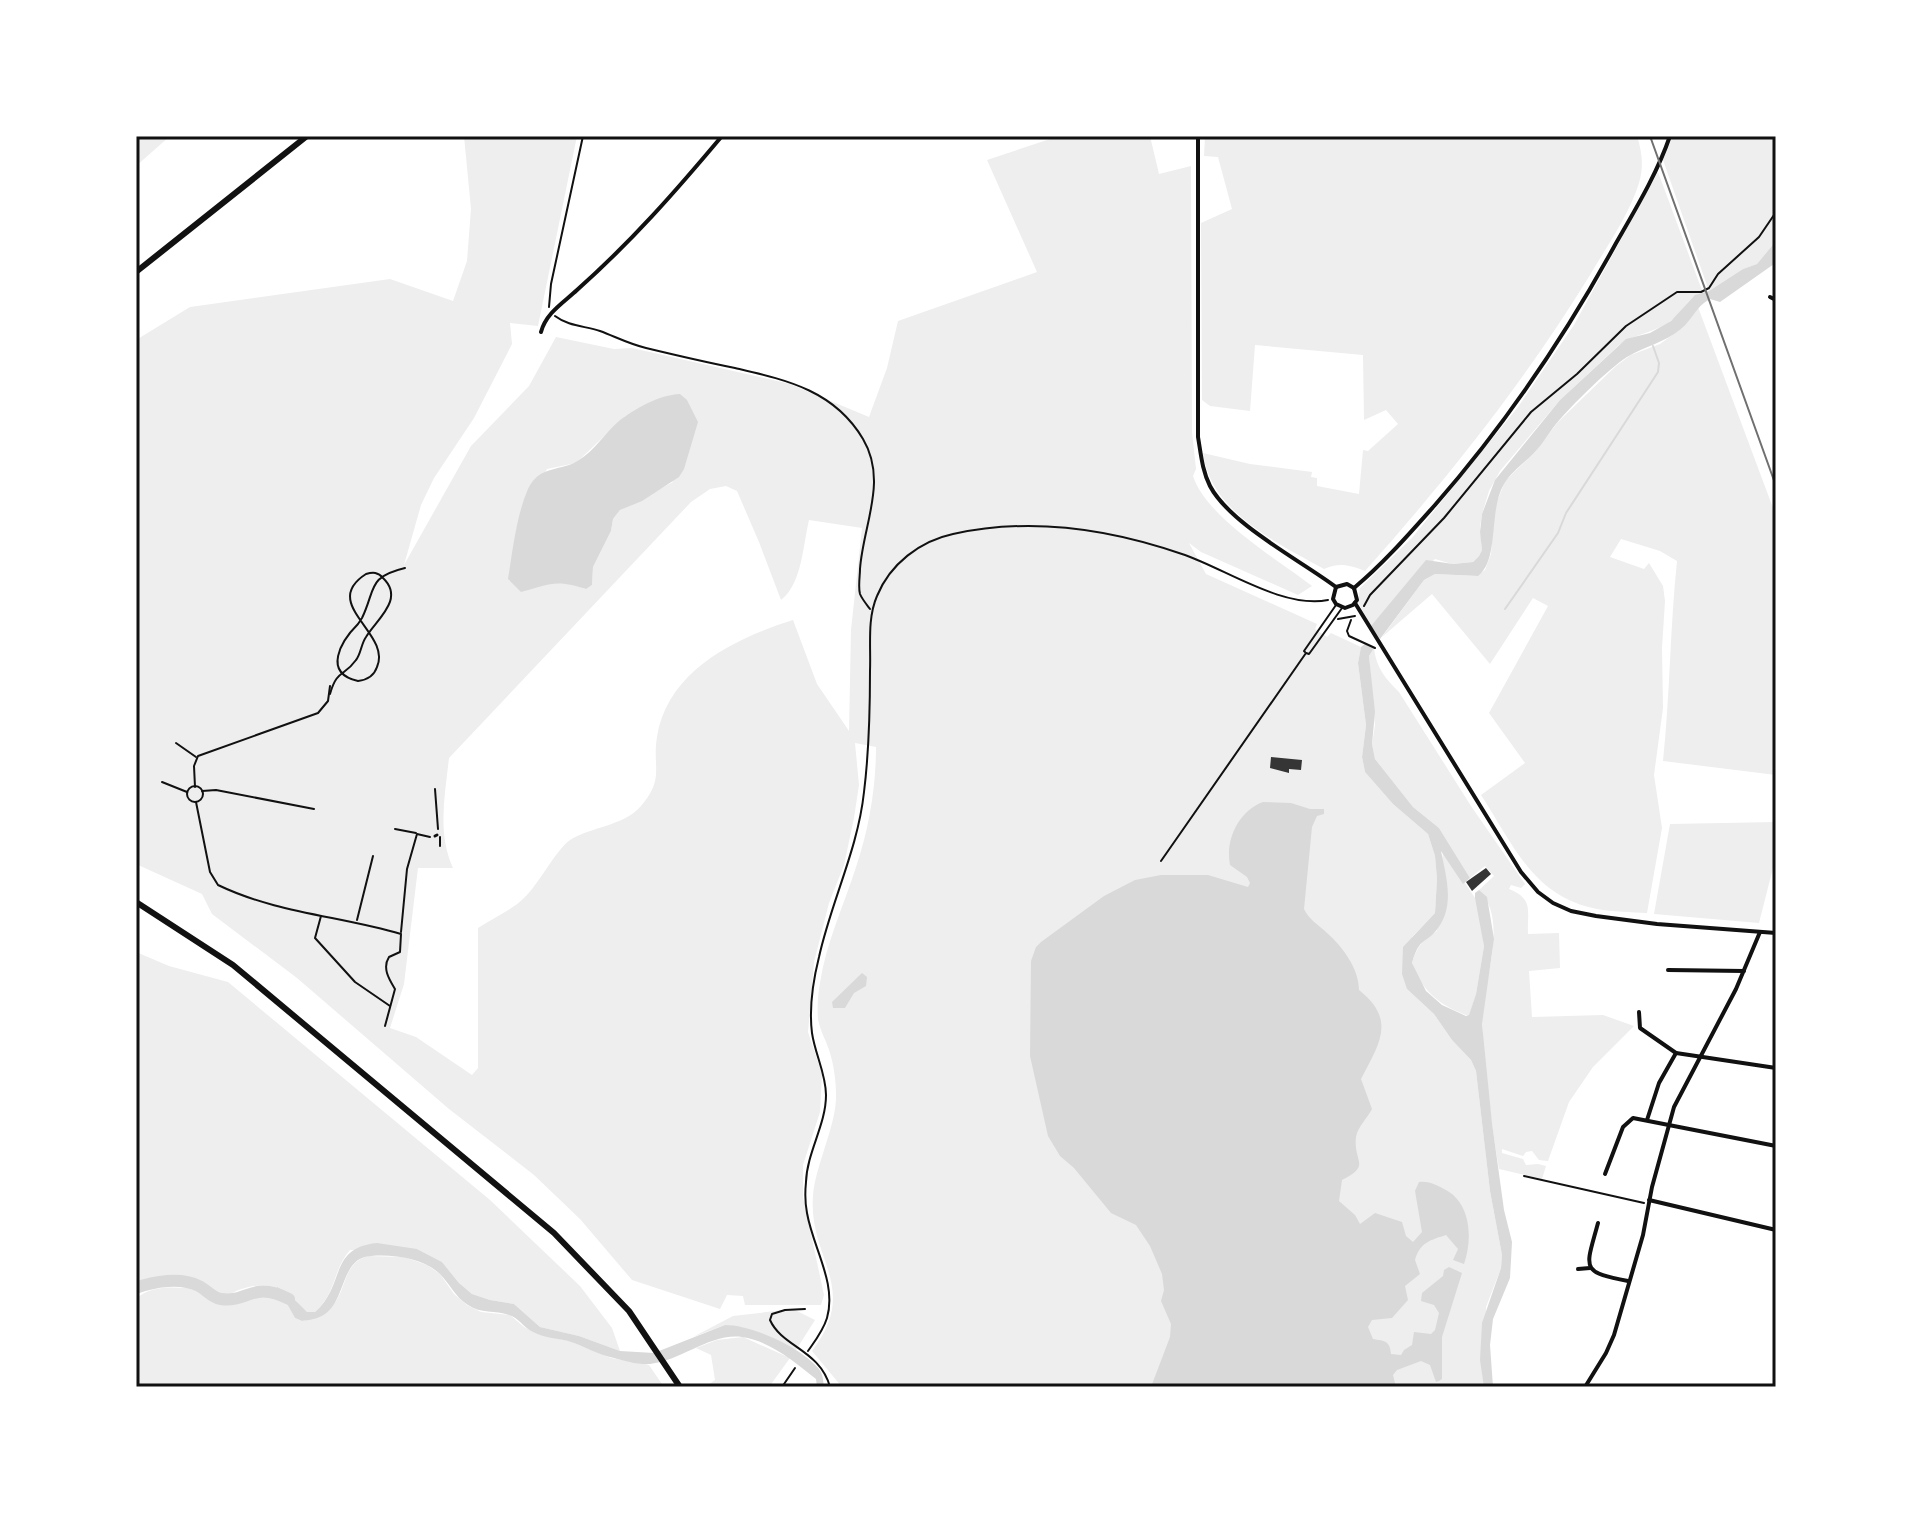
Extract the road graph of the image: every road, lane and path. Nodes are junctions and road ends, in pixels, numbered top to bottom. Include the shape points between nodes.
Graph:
1 (307, 136) edge
2 (583, 136) edge
3 (722, 136) edge
4 (1198, 136) edge
5 (1670, 136) edge
6 (1776, 212) edge
7 (136, 272) edge
8 (551, 312) junction
9 (541, 332) dead end
10 (405, 568) dead end
11 (381, 576) junction
12 (1336, 587) junction
13 (1354, 588) junction
14 (1333, 599) junction
15 (1355, 603) junction
16 (1339, 606) junction
17 (872, 611) junction
18 (1361, 612) junction
19 (360, 621) junction
20 (369, 633) junction
21 (1375, 647) dead end
22 (1305, 652) junction
23 (342, 671) junction
24 (330, 686) dead end
25 (330, 694) junction
26 (176, 743) dead end
27 (197, 758) junction
28 (162, 782) dead end
29 (195, 787) junction
30 (435, 789) dead end
31 (202, 791) junction
32 (187, 793) junction
33 (196, 802) junction
34 (314, 809) dead end
35 (395, 829) dead end
36 (417, 834) junction
37 (373, 856) dead end
38 (1161, 861) dead end
39 (136, 902) edge
40 (321, 916) junction
41 (357, 922) junction
42 (1760, 932) junction
43 (1776, 933) edge
44 (401, 934) junction
45 (1668, 970) dead end
46 (1744, 971) junction
47 (391, 1006) junction
48 (1639, 1012) dead end
49 (385, 1026) dead end
50 (1676, 1053) junction
51 (1699, 1057) junction
52 (1776, 1068) edge
53 (1647, 1120) junction
54 (1668, 1125) junction
55 (1776, 1146) edge
56 (1605, 1174) dead end
57 (1524, 1176) dead end
58 (1649, 1202) junction
59 (1598, 1223) dead end
60 (1776, 1230) edge
61 (1590, 1268) junction
62 (1578, 1269) dead end
63 (1628, 1281) junction
64 (805, 1309) dead end
65 (808, 1351) dead end
66 (795, 1368) dead end
67 (680, 1387) edge
68 (782, 1387) edge
69 (830, 1387) edge
70 (1585, 1387) edge

1 - 7 main road
2 - 8 path via 551,284
3 - 8 street via 654,217
4 - 12 street via 1202,464 1221,503
5 - 13 street via 1590,290 1549,356 1495,433 1408,535
6 - 18 path via 1709,288 1675,293 1626,326 1531,412 1444,518 1370,595
8 - 9 street
8 - 17 path via 626,343 794,383 841,411 863,439 875,473 860,593
10 - 11 path
11 - 19 path via 370,589
11 - 19 path via 367,573 354,586 351,605
11 - 20 path via 391,602
12 - 13 street via 1343,583
12 - 14 street
13 - 15 street
14 - 16 street
14 - 17 path via 1311,603 1282,597 1145,543 1027,525 951,534 921,547 893,568
15 - 16 street
15 - 18 street
16 - 22 lane
16 - 22 lane via 1309,654
17 - 65 path via 864,795 812,1001 812,1033 826,1092 805,1199 830,1305 822,1331
18 - 21 path via 1347,631
18 - 42 street via 1538,892 1553,903 1596,916
19 - 20 path
19 - 23 path via 339,648
20 - 23 path via 356,661
20 - 23 path via 380,654 375,673 358,681
22 - 38 lane
23 - 25 path
24 - 25 path
25 - 27 path via 318,713
26 - 27 path
27 - 29 path
28 - 32 path
29 - 31 path
29 - 32 path
30 - 36 path via 436,835
31 - 33 path
31 - 34 path
32 - 33 path
33 - 40 path via 210,872 218,885
35 - 36 path
36 - 44 path via 407,869
37 - 41 path
39 - 67 main road via 233,965 501,1187 629,1311
40 - 41 path
40 - 47 path via 315,938 355,982
41 - 44 path
42 - 43 street
42 - 46 street
44 - 47 path via 400,952 386,963 395,989
45 - 46 street
46 - 51 street
47 - 49 path
48 - 50 street via 1640,1028
50 - 51 street
50 - 53 street
51 - 52 street
51 - 54 street
53 - 54 street
53 - 56 street via 1633,1118 1623,1127
54 - 55 street
54 - 58 street
57 - 58 path
58 - 60 street
58 - 63 street
59 - 61 street
61 - 62 street
61 - 63 street via 1597,1275
63 - 70 street via 1614,1335
64 - 69 path via 772,1314 770,1320 824,1370
66 - 68 path

